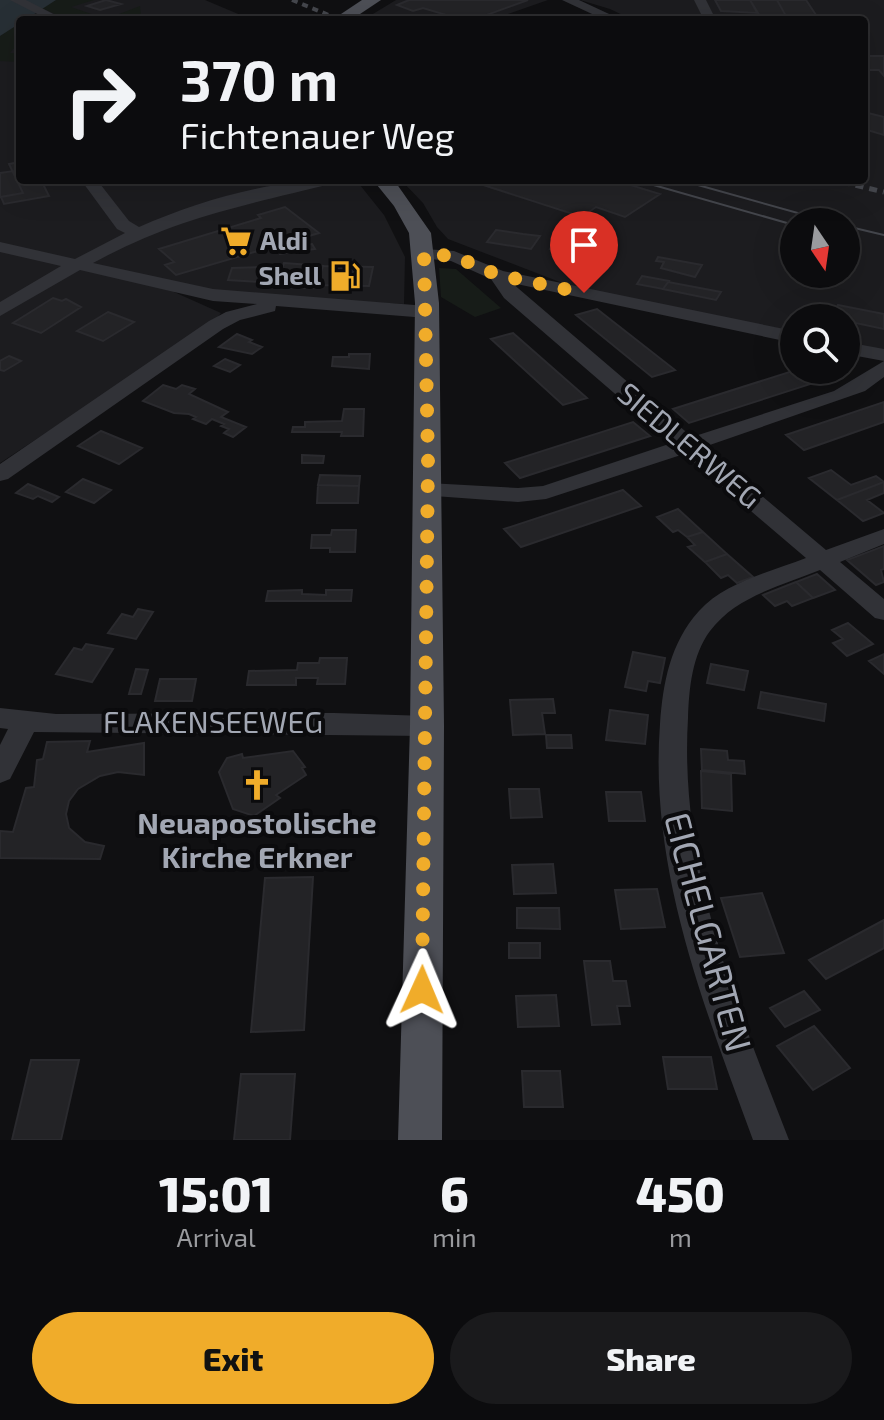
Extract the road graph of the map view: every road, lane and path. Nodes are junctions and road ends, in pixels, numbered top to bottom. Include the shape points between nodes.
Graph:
1 (16, 0) edge
2 (373, 0) edge
3 (568, 0) edge
4 (51, 16) edge
5 (347, 16) edge
6 (606, 16) edge
7 (92, 184) edge
8 (310, 184) edge
9 (386, 184) edge
10 (138, 233) junction
11 (0, 247) edge
12 (424, 254) junction
13 (75, 265) junction
14 (498, 275) junction
15 (213, 295) junction
16 (289, 303) junction
17 (0, 310) edge
18 (427, 312) junction
19 (216, 325) junction
20 (780, 334) edge
21 (860, 351) edge
22 (884, 355) edge
23 (884, 367) edge
24 (687, 445) junction
25 (0, 474) edge
26 (428, 490) junction
27 (884, 536) edge
28 (822, 559) junction
29 (884, 612) edge
30 (12, 721) edge
31 (427, 726) junction
32 (0, 772) edge
33 (420, 1140) edge
34 (771, 1140) edge

1 - 4 street
2 - 5 main road
3 - 6 street
7 - 10 street via 123,225
8 - 10 street via 238,200
9 - 12 main road via 413,218
10 - 13 street
11 - 13 street
12 - 14 street via 454,256
12 - 18 main road
13 - 15 street
13 - 17 street
14 - 20 street
14 - 24 street, SIEDLERWEG via 510,294
15 - 16 street
15 - 19 street via 223,313
16 - 18 street
16 - 19 street
18 - 26 main road
19 - 25 street
21 - 22 street
23 - 24 street via 841,395
24 - 26 street via 546,492
24 - 28 street, SIEDLERWEG
26 - 31 main road
27 - 28 street, EICHELGARTEN
28 - 29 street, SIEDLERWEG
28 - 34 street, EICHELGARTEN via 728,598 710,613 687,647 671,729 672,799 684,869 714,976
30 - 31 street, FLAKENSEEWEG
30 - 32 street
31 - 33 main road

